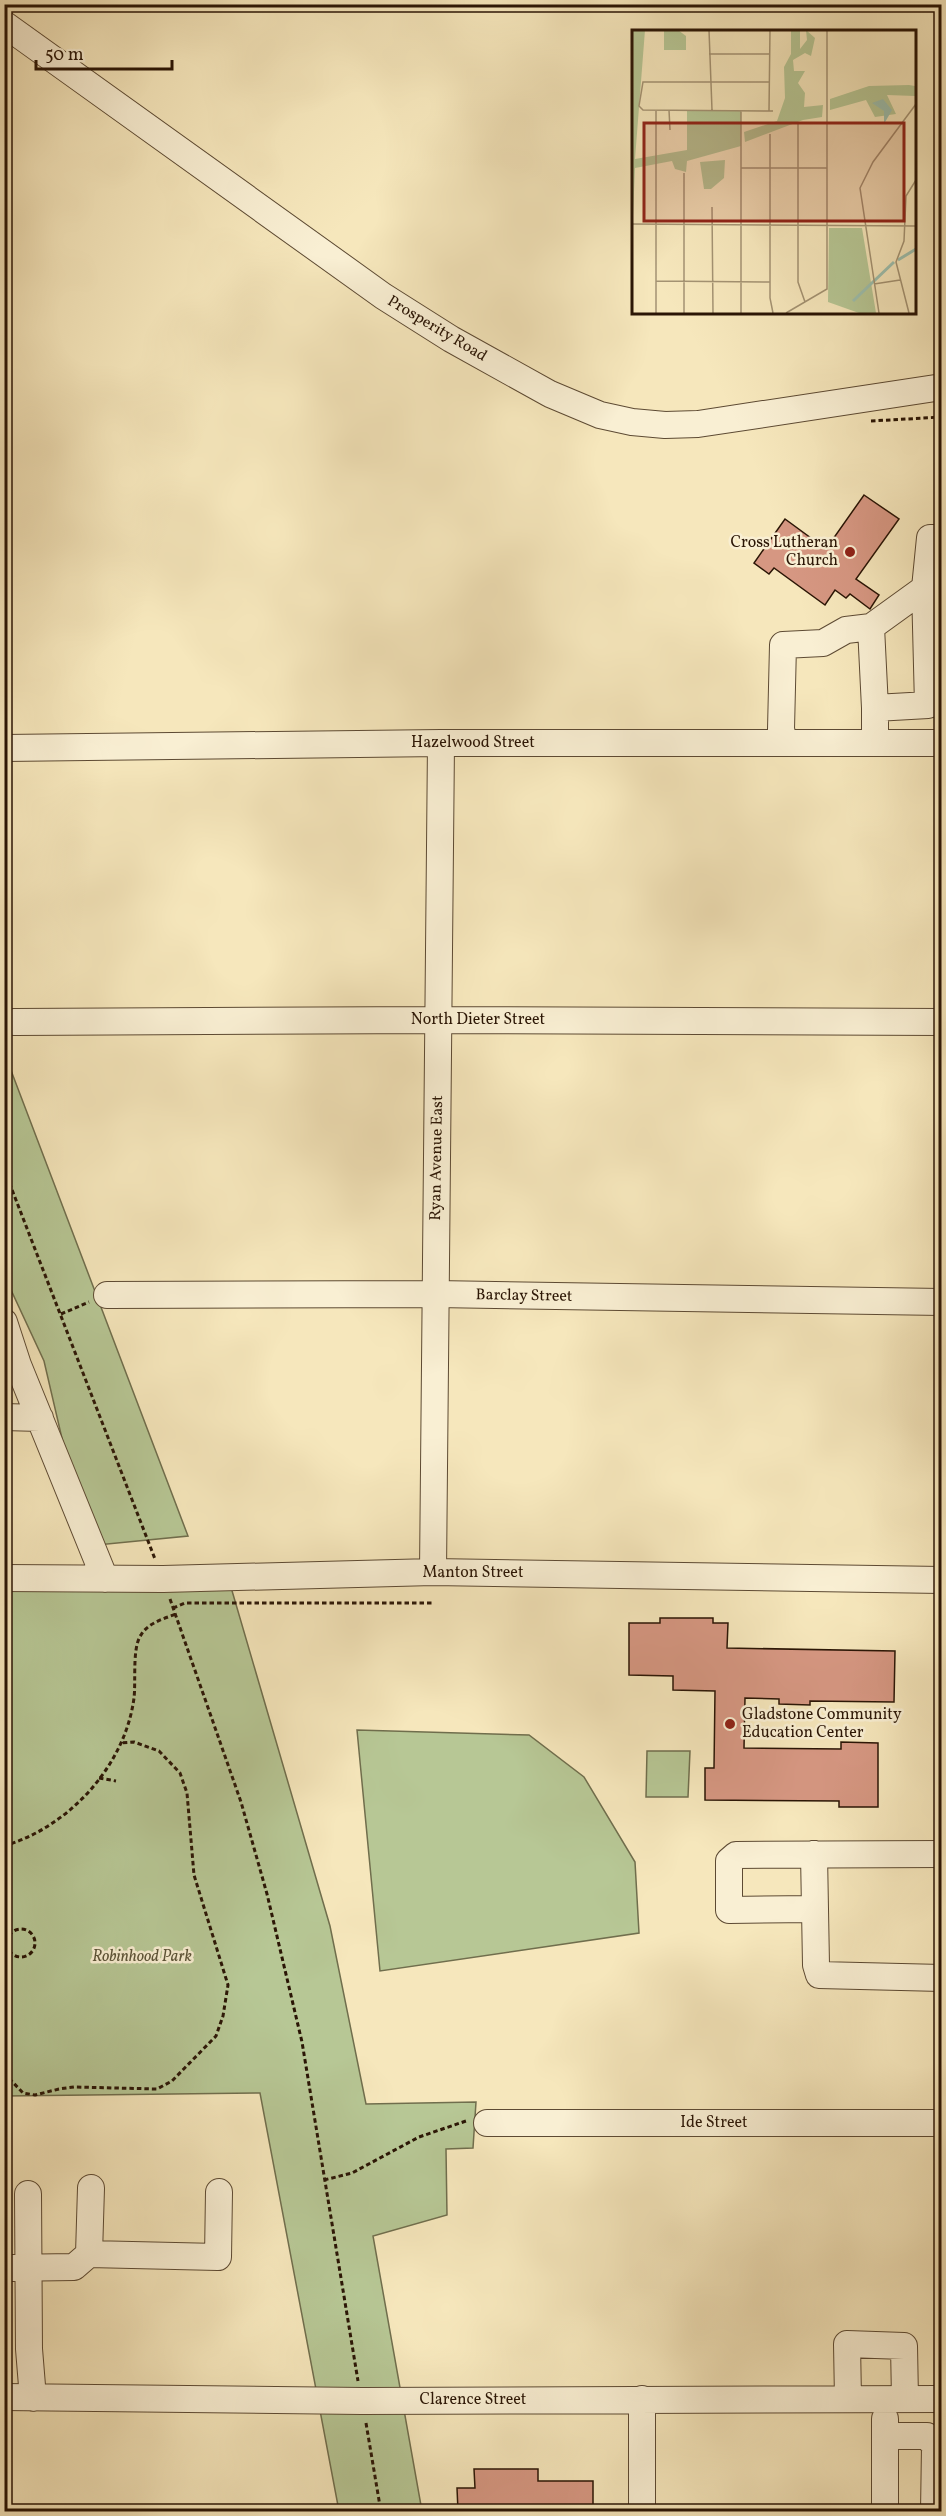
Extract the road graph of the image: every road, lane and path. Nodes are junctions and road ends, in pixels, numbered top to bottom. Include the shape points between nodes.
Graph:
1 (4, 24) edge
2 (942, 387) edge
3 (942, 538) edge
4 (926, 588) junction
5 (871, 627) junction
6 (875, 708) junction
7 (441, 743) junction
8 (784, 743) junction
9 (875, 743) junction
10 (942, 743) edge
11 (4, 748) edge
12 (438, 1020) junction
13 (14, 1022) dead end
14 (942, 1022) edge
15 (4, 1169) edge
16 (436, 1294) junction
17 (107, 1295) joint
18 (942, 1302) edge
19 (61, 1314) junction
20 (4, 1323) edge
21 (11, 1365) edge
22 (4, 1417) edge
23 (40, 1418) junction
24 (434, 1572) junction
25 (4, 1578) edge
26 (105, 1579) junction
27 (163, 1579) junction
28 (942, 1580) edge
29 (432, 1603) dead end
30 (173, 1608) junction
31 (176, 1614) junction
32 (121, 1743) junction
33 (99, 1778) junction
34 (116, 1781) dead end
35 (4, 1846) edge
36 (814, 1854) junction
37 (942, 1854) edge
38 (815, 1909) junction
39 (4, 1925) edge
40 (11, 1932) junction
41 (11, 1953) junction
42 (4, 1960) edge
43 (942, 1978) edge
44 (4, 2073) edge
45 (487, 2123) joint
46 (942, 2123) edge
47 (324, 2180) junction
48 (91, 2188) dead end
49 (219, 2192) dead end
50 (28, 2194) dead end
51 (82, 2260) junction
52 (16, 2267) edge
53 (4, 2397) edge
54 (33, 2398) junction
55 (642, 2399) junction
56 (848, 2399) junction
57 (895, 2399) junction
58 (942, 2399) edge
59 (362, 2401) junction
60 (885, 2436) junction
61 (381, 2511) edge
62 (642, 2511) edge
63 (885, 2511) edge
64 (934, 2511) edge

1 - 2 street, Prosperity Road via 383,296 451,339 568,403 632,422 698,424
3 - 4 street via 930,538
4 - 5 street
4 - 6 street via 928,705
5 - 6 street
5 - 8 street via 846,630 823,643 783,645
6 - 9 street
7 - 8 street, Hazelwood Street
7 - 11 street, Hazelwood Street
7 - 12 street, Ryan Avenue East
8 - 9 street, Hazelwood Street
9 - 10 street, Hazelwood Street
12 - 13 street, North Dieter Street
12 - 14 street, North Dieter Street
12 - 16 street, Ryan Avenue East
15 - 19 path
16 - 17 street, Barclay Street
16 - 18 street, Barclay Street
16 - 24 street, Ryan Avenue East
17 - 19 path
19 - 27 path
20 - 21 street
21 - 23 street
22 - 23 street
23 - 26 street
24 - 27 street, Manton Street
24 - 28 street, Manton Street
25 - 26 street, Manton Street
26 - 27 street, Manton Street
27 - 30 path
29 - 30 path via 185,1603
30 - 31 path
31 - 32 path via 148,1626 139,1636 134,1701
31 - 47 path via 241,1802 267,1893 302,2042
32 - 33 path
32 - 44 path via 134,1742 159,1751 180,1773 187,1793 195,1875 228,1985 216,2036 172,2081 157,2090 74,2087 35,2096 23,2093
33 - 34 path
33 - 35 path via 76,1806 57,1821
36 - 37 street
36 - 38 street
36 - 38 street via 736,1855 729,1861 729,1910
38 - 43 street via 819,1976
39 - 40 path
40 - 41 path via 7,1947
40 - 41 path via 29,1930 36,1941 35,1949 24,1957
41 - 42 path
45 - 46 street, Ide Street
45 - 47 path via 468,2120 438,2129 352,2173
47 - 59 path
48 - 51 street
49 - 51 street via 218,2257
50 - 52 street
51 - 52 street
52 - 54 street
53 - 54 street, Clarence Street
54 - 59 street, Clarence Street
55 - 56 street, Clarence Street
55 - 59 street, Clarence Street
55 - 62 street
56 - 57 street, Clarence Street
56 - 57 street via 847,2344 904,2346
57 - 58 street, Clarence Street
57 - 60 street
59 - 61 path
60 - 63 street
60 - 64 street via 927,2436 935,2446

